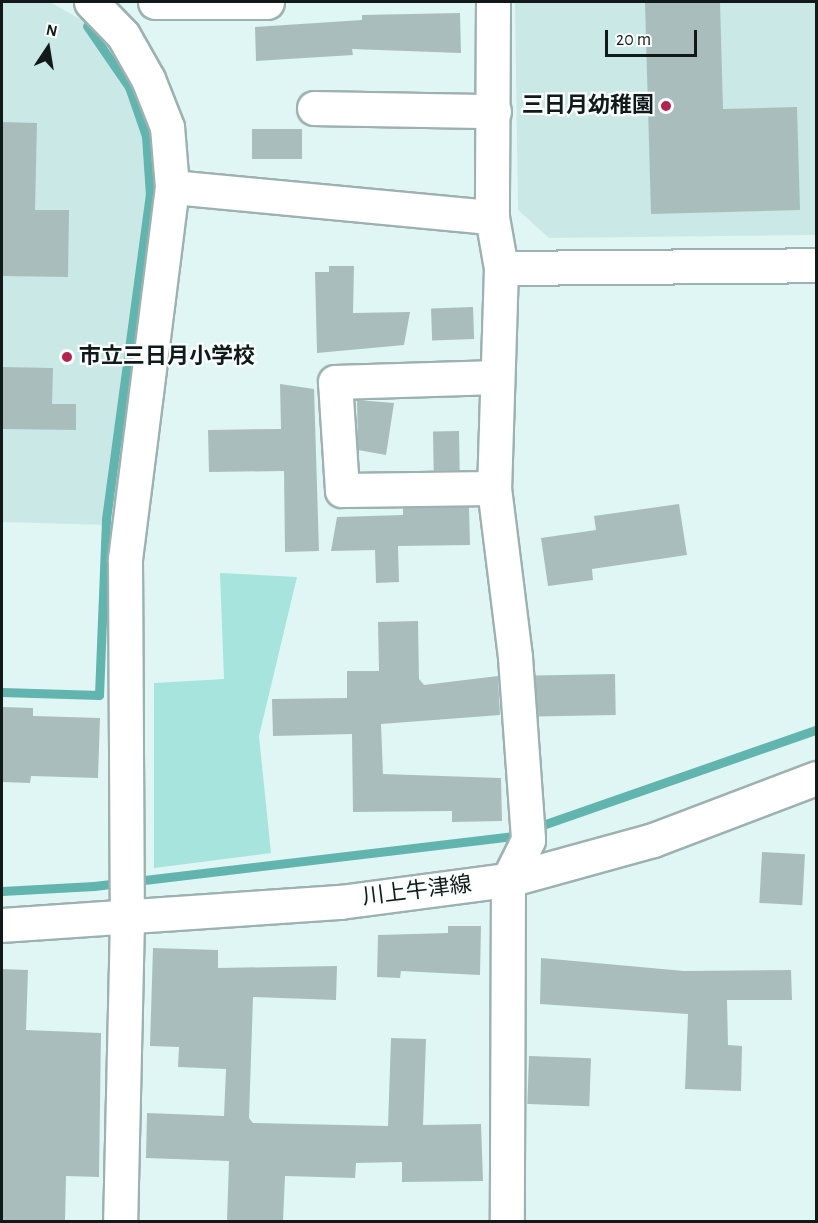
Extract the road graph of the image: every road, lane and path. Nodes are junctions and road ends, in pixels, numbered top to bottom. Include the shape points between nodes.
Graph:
1 (91, 2) edge
2 (155, 2) edge
3 (267, 2) edge
4 (493, 2) edge
5 (314, 108) dead end
6 (494, 111) junction
7 (172, 188) junction
8 (492, 217) junction
9 (816, 265) edge
10 (501, 268) junction
11 (497, 377) junction
12 (494, 488) junction
13 (816, 778) edge
14 (508, 880) junction
15 (127, 893) junction
16 (2, 926) edge
17 (120, 1221) edge
18 (507, 1221) edge

1 - 7 street via 123,35 148,79 167,127
2 - 3 street
4 - 6 street
5 - 6 street
6 - 8 street
7 - 8 street
7 - 15 street via 125,559
8 - 10 street
9 - 10 street
10 - 11 street
11 - 12 street
11 - 12 street via 335,382 342,490
12 - 14 street via 515,657 525,828
13 - 14 street, 川上牛津線 via 653,840
14 - 15 street, 川上牛津線 via 340,902
14 - 18 street
15 - 16 street, 川上牛津線
15 - 17 street

